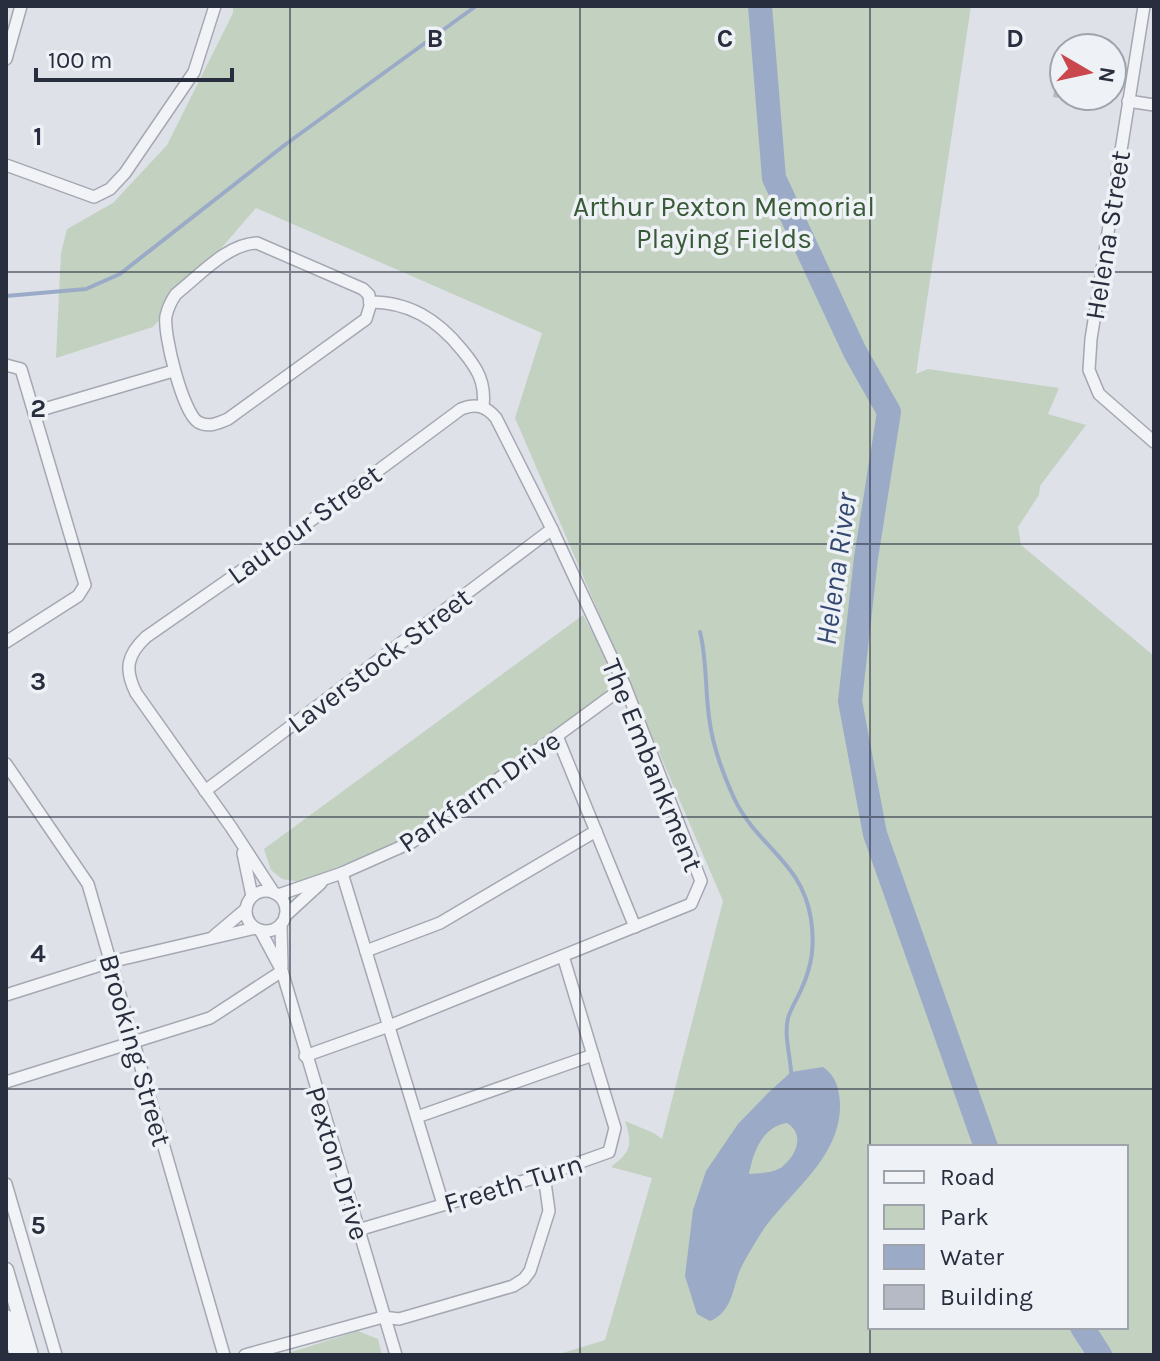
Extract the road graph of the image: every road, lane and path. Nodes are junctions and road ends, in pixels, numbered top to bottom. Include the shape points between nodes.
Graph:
1 (21, 6) edge
2 (215, 6) edge
3 (1144, 6) edge
4 (6, 59) edge
5 (1128, 101) joint
6 (1154, 105) edge
7 (1126, 112) edge
8 (6, 165) edge
9 (370, 302) junction
10 (6, 365) edge
11 (173, 371) junction
12 (483, 407) junction
13 (34, 412) junction
14 (1154, 442) edge
15 (552, 529) junction
16 (6, 642) edge
17 (625, 686) junction
18 (557, 736) junction
19 (6, 764) edge
20 (205, 791) junction
21 (596, 831) junction
22 (241, 845) junction
23 (342, 873) junction
24 (324, 880) junction
25 (276, 894) junction
26 (252, 896) junction
27 (246, 909) junction
28 (283, 920) junction
29 (635, 927) junction
30 (258, 929) junction
31 (214, 937) junction
32 (366, 951) junction
33 (563, 956) junction
34 (110, 962) junction
35 (282, 971) junction
36 (6, 995) edge
37 (389, 1026) junction
38 (133, 1041) junction
39 (593, 1055) junction
40 (305, 1056) junction
41 (6, 1082) edge
42 (417, 1117) junction
43 (544, 1175) junction
44 (6, 1184) edge
45 (443, 1204) junction
46 (358, 1230) junction
47 (6, 1270) edge
48 (6, 1317) edge
49 (383, 1317) junction
50 (17, 1355) edge
51 (31, 1355) edge
52 (56, 1355) edge
53 (224, 1355) edge
54 (245, 1355) edge
55 (396, 1355) edge

1 - 4 street
2 - 8 street via 194,72 110,189 94,197
3 - 5 street, Helena Street
5 - 6 street
7 - 14 street, Helena Street via 1089,370 1099,394
9 - 11 street via 366,319 218,424 192,417
9 - 11 street via 363,289 257,243 246,244 170,302 166,319
9 - 12 street via 420,312 446,330 481,375
10 - 13 street via 21,369
11 - 13 street
12 - 15 street, The Embankment via 496,418
12 - 20 street, Lautour Street via 461,409 146,637 129,658 131,682
13 - 16 street via 85,585 78,596
15 - 17 street, The Embankment
15 - 20 street, Laverstock Street
17 - 18 street, Parkfarm Drive
17 - 29 street, The Embankment via 701,881 691,904
18 - 21 street
18 - 23 street, Parkfarm Drive via 412,842
19 - 34 street, Brooking Street via 88,884
20 - 22 street
21 - 29 street
21 - 32 street via 440,923
22 - 25 street
22 - 26 street
23 - 24 street, Parkfarm Drive
23 - 32 street
24 - 25 street, Parkfarm Drive
24 - 28 street, Parkfarm Drive
25 - 26 street, Parkfarm Drive
25 - 28 street via 284,903
26 - 27 street, Parkfarm Drive
27 - 30 street via 249,922
27 - 31 street, Parkfarm Drive
28 - 30 street, Parkfarm Drive via 273,930
28 - 35 street, Pexton Drive
29 - 33 street, The Embankment
30 - 31 street, Parkfarm Drive
30 - 35 street, Pexton Drive
31 - 34 street, Parkfarm Drive
32 - 37 street
33 - 37 street, The Embankment
33 - 39 street, Freeth Turn
34 - 36 street, Parkfarm Drive
34 - 38 street, Brooking Street
35 - 38 street via 210,1018
35 - 40 street, Pexton Drive
37 - 40 street, The Embankment
37 - 42 street
38 - 41 street
38 - 53 street, Brooking Street
39 - 42 street
39 - 43 street, Freeth Turn via 615,1128 609,1152
40 - 46 street, Pexton Drive
42 - 45 street
43 - 45 street, Freeth Turn
43 - 49 street via 549,1211 524,1279 399,1319
44 - 52 street
45 - 46 street, Freeth Turn
46 - 49 street, Pexton Drive
47 - 51 street
48 - 50 street
49 - 54 street
49 - 55 street, Pexton Drive

